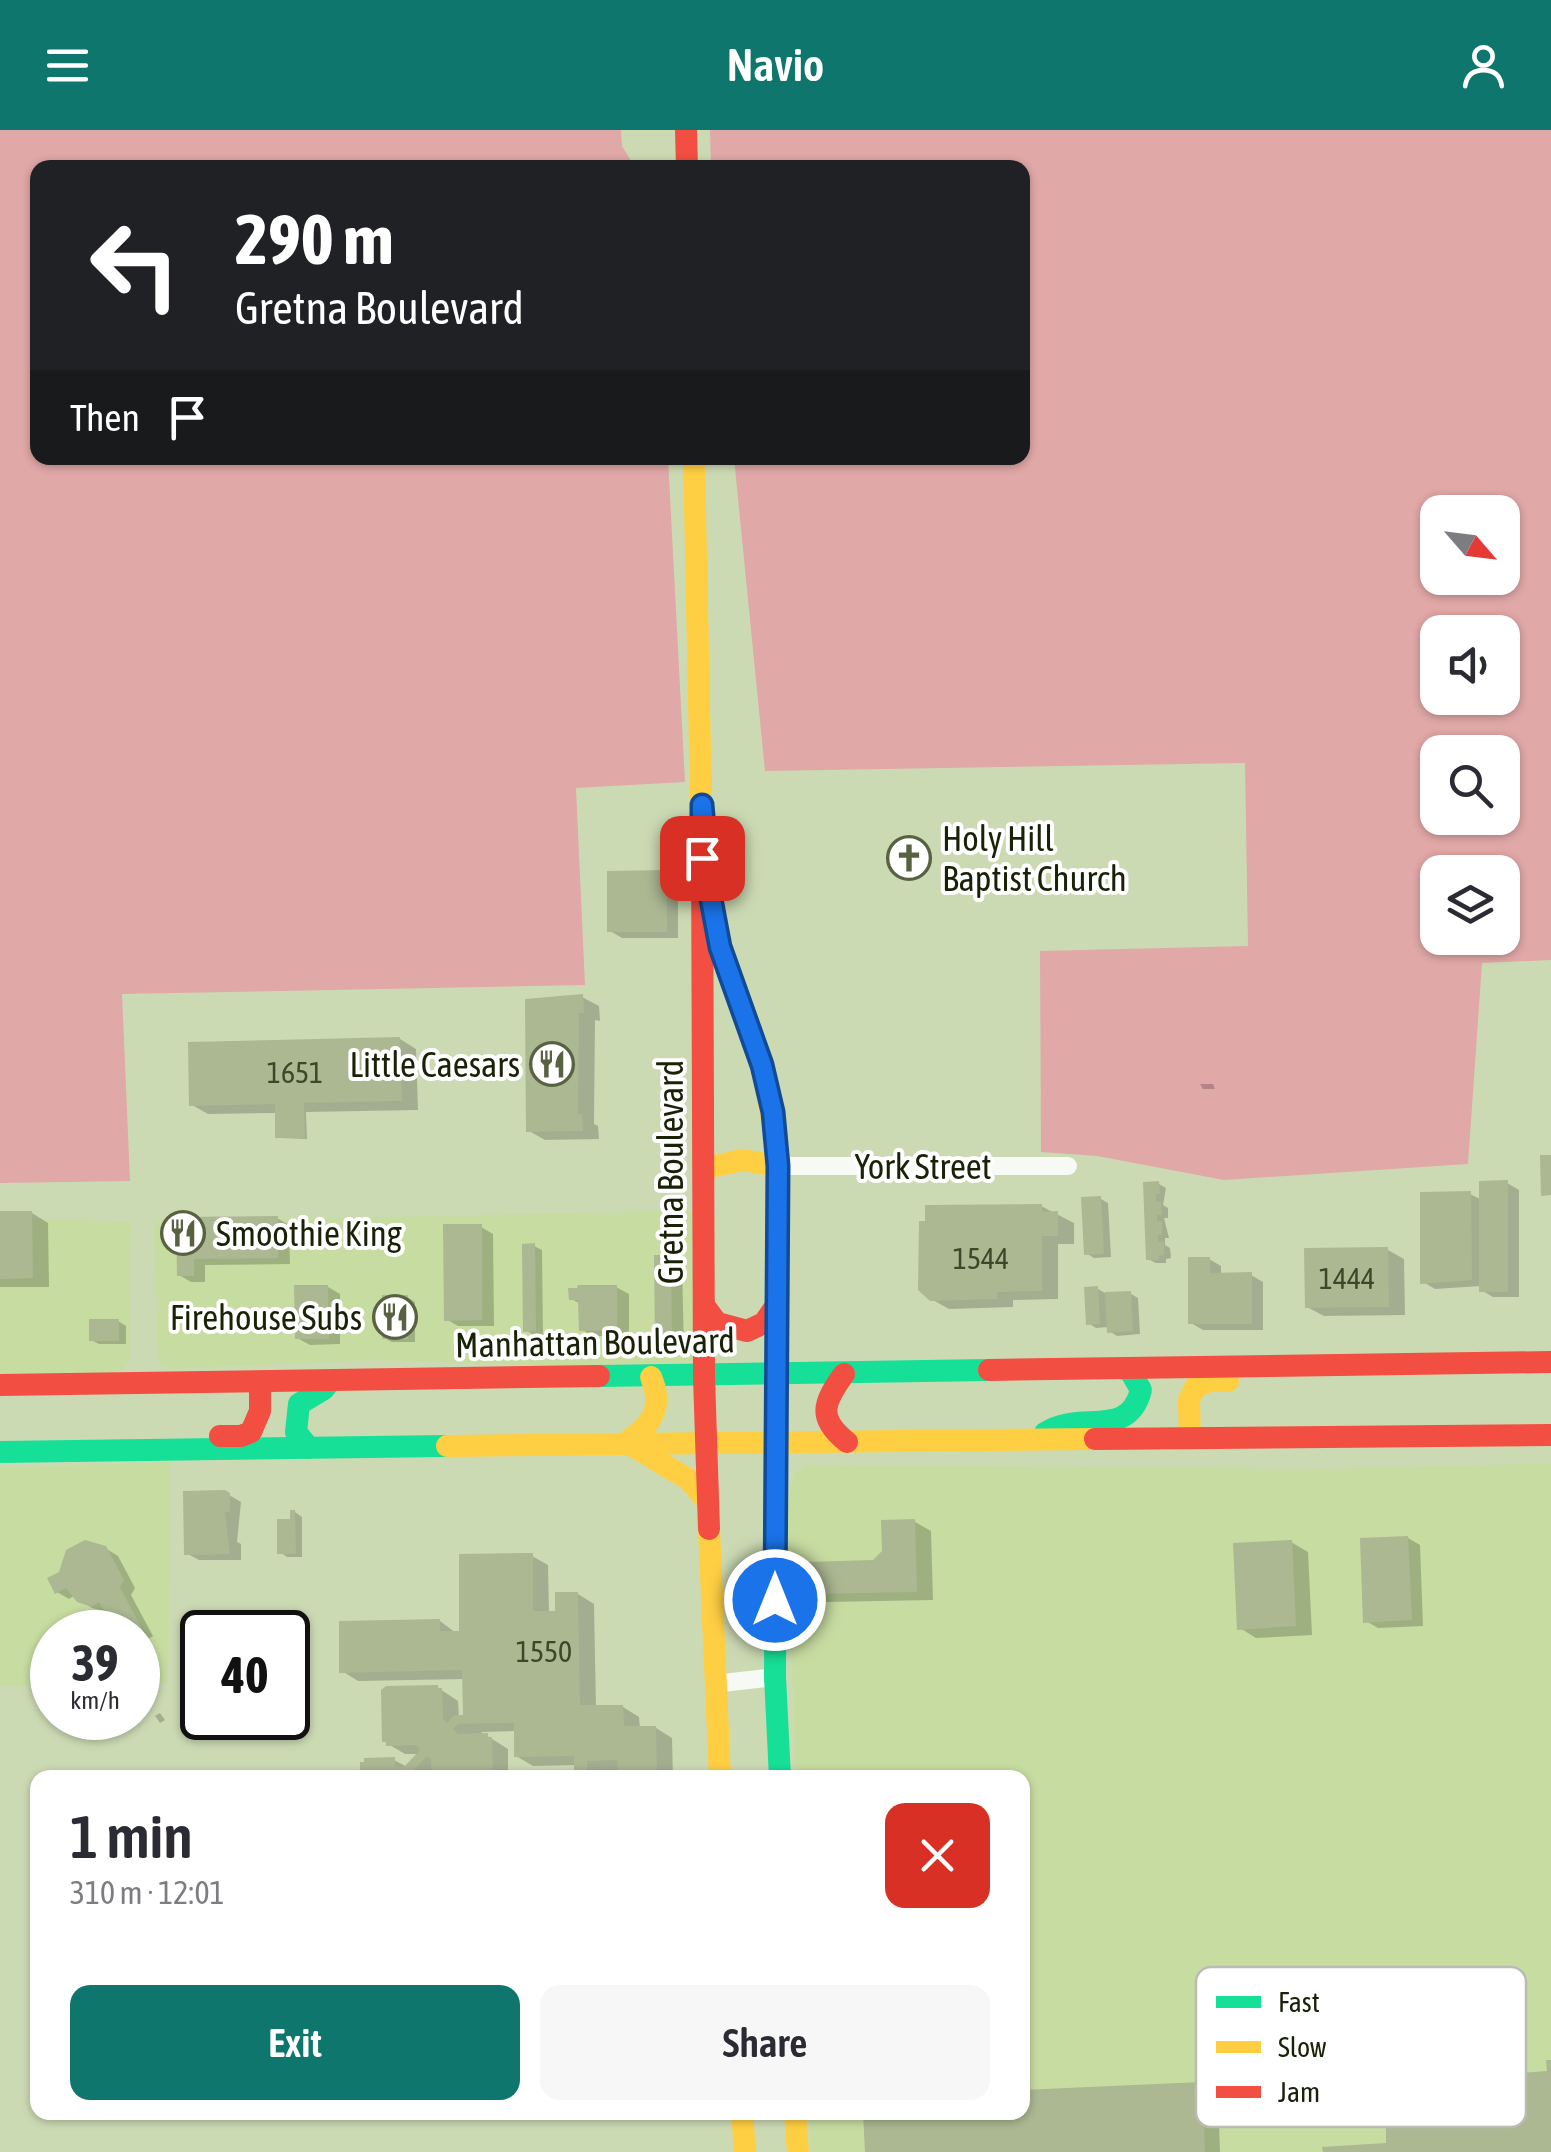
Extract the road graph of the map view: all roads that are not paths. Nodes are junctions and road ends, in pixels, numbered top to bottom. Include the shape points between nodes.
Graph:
1 (686, 130) edge
2 (686, 160) edge
3 (694, 465) edge
4 (702, 805) junction
5 (778, 1166) junction
6 (1068, 1166) dead end
7 (706, 1168) junction
8 (775, 1307) junction
9 (706, 1308) junction
10 (1551, 1362) edge
11 (1320, 1368) junction
12 (1130, 1369) junction
13 (776, 1374) junction
14 (844, 1374) junction
15 (704, 1376) junction
16 (650, 1377) junction
17 (330, 1381) junction
18 (260, 1382) junction
19 (0, 1385) edge
20 (1551, 1435) edge
21 (1190, 1439) junction
22 (1038, 1440) junction
23 (626, 1442) junction
24 (846, 1442) junction
25 (706, 1443) junction
26 (775, 1443) junction
27 (309, 1448) junction
28 (161, 1449) junction
29 (0, 1452) edge
30 (708, 1502) junction
31 (775, 1677) junction
32 (714, 1684) junction
33 (719, 1770) edge
34 (780, 1770) edge
35 (743, 2120) edge
36 (796, 2120) edge
37 (745, 2152) edge
38 (798, 2152) edge

1 - 2 street
3 - 4 street, Gretna Boulevard
4 - 5 street, Gretna Boulevard via 720,947 762,1065
4 - 7 street, Gretna Boulevard
5 - 6 street, York Street
5 - 7 street via 724,1160
5 - 8 street, Gretna Boulevard
7 - 9 street, Gretna Boulevard
8 - 9 street via 747,1331 718,1323
8 - 13 street, Gretna Boulevard
9 - 15 street, Gretna Boulevard
10 - 11 street, Manhattan Boulevard
11 - 12 street, Manhattan Boulevard
11 - 21 street via 1300,1380 1195,1387
12 - 14 street, Manhattan Boulevard
12 - 22 street via 1141,1390 1127,1419 1052,1426
13 - 14 street, Manhattan Boulevard
13 - 15 street, Manhattan Boulevard
13 - 26 street, Gretna Boulevard
14 - 24 street via 828,1395 825,1420
15 - 16 street, Manhattan Boulevard
15 - 25 street, Gretna Boulevard
16 - 17 street, Manhattan Boulevard
16 - 23 street via 658,1390 655,1416
17 - 18 street, Manhattan Boulevard
17 - 27 street via 299,1404 296,1432
18 - 19 street, Manhattan Boulevard
18 - 28 street via 251,1432 174,1436
20 - 21 street
21 - 22 street
22 - 24 street
23 - 25 street
23 - 27 street
23 - 30 street via 688,1479
24 - 26 street
25 - 26 street
25 - 30 street, Gretna Boulevard
26 - 31 street, Gretna Boulevard
27 - 28 street
28 - 29 street
30 - 32 street, Gretna Boulevard
31 - 32 street
31 - 34 street, Gretna Boulevard
32 - 33 street, Gretna Boulevard
35 - 37 street
36 - 38 street

